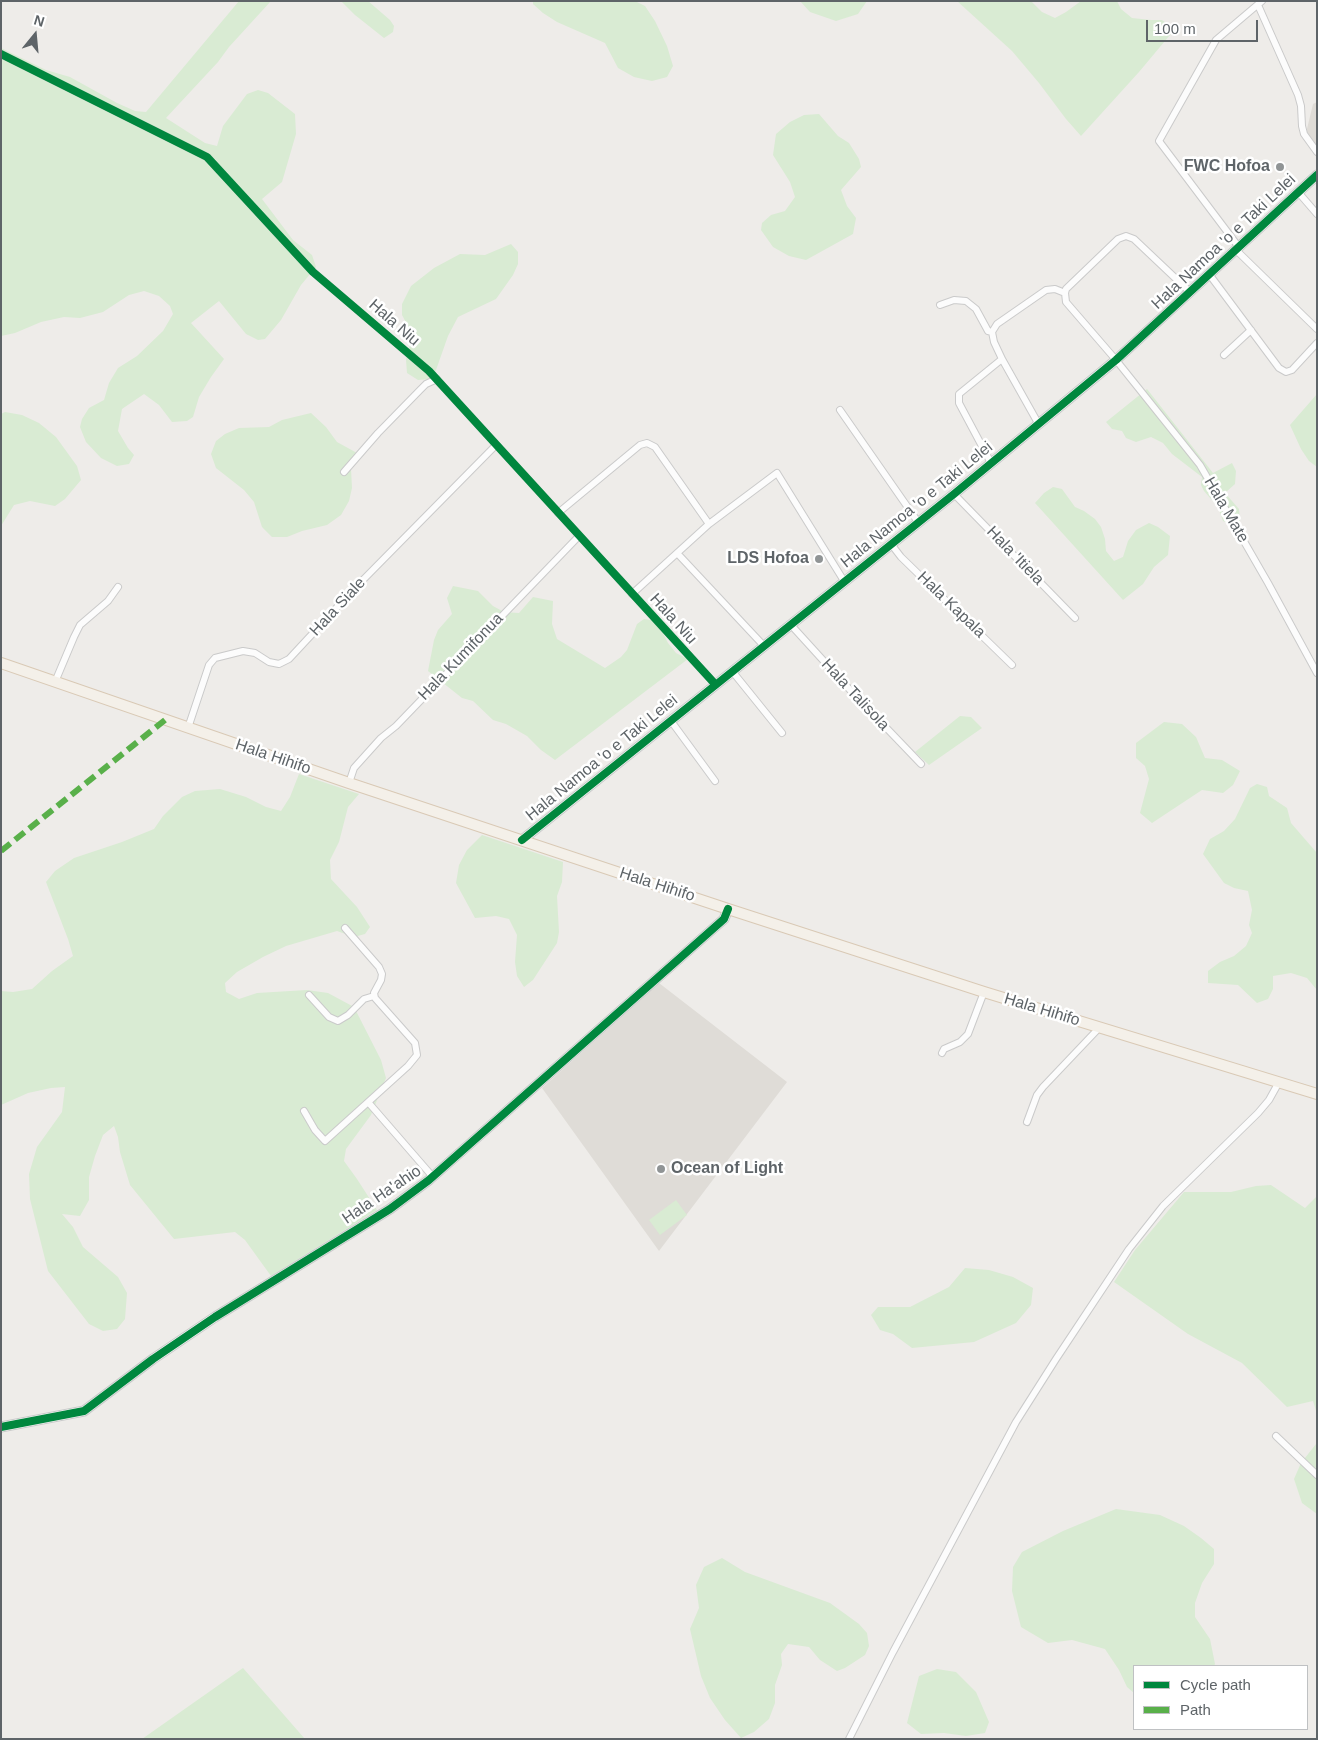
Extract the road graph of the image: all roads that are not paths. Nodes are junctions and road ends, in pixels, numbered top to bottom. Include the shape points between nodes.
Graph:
1 (1260, 3) edge
2 (1, 54) edge
3 (1317, 152) edge
4 (1317, 175) edge
5 (1298, 192) junction
6 (1317, 214) edge
7 (1237, 248) junction
8 (1209, 274) junction
9 (1190, 292) junction
10 (1065, 293) junction
11 (940, 305) dead end
12 (1317, 329) edge
13 (1251, 330) junction
14 (992, 332) junction
15 (1317, 342) edge
16 (1224, 356) dead end
17 (1002, 359) junction
18 (1116, 360) junction
19 (436, 379) junction
20 (840, 410) dead end
21 (1038, 423) junction
22 (496, 445) junction
23 (991, 463) junction
24 (344, 472) dead end
25 (954, 494) junction
26 (558, 513) junction
27 (918, 522) junction
28 (709, 524) junction
29 (579, 536) junction
30 (891, 544) junction
31 (677, 553) junction
32 (844, 581) junction
33 (118, 587) dead end
34 (632, 594) junction
35 (1075, 618) dead end
36 (790, 625) junction
37 (764, 646) junction
38 (1, 663) edge
39 (1012, 665) dead end
40 (732, 671) junction
41 (1317, 673) edge
42 (56, 682) junction
43 (715, 684) junction
44 (671, 721) junction
45 (188, 728) junction
46 (782, 733) dead end
47 (921, 764) dead end
48 (715, 781) dead end
49 (349, 783) junction
50 (522, 840) junction
51 (728, 909) junction
52 (345, 928) dead end
53 (984, 992) junction
54 (309, 995) dead end
55 (374, 996) junction
56 (1099, 1028) junction
57 (942, 1053) dead end
58 (1279, 1082) junction
59 (1317, 1094) edge
60 (368, 1102) junction
61 (304, 1111) dead end
62 (1027, 1122) dead end
63 (433, 1177) junction
64 (1, 1427) edge
65 (1276, 1436) dead end
66 (1317, 1475) edge
67 (849, 1739) edge

1 - 3 street via 1298,95 1304,134
1 - 7 street via 1216,40 1159,141
2 - 19 street, Hala Niu via 207,157 313,272
4 - 5 street, Hala Namoa 'o e Taki Lelei
5 - 6 street
5 - 7 street, Hala Namoa 'o e Taki Lelei
7 - 8 street, Hala Namoa 'o e Taki Lelei
7 - 12 street
8 - 9 street, Hala Namoa 'o e Taki Lelei
8 - 13 street
9 - 10 street via 1134,239 1126,236 1118,239
9 - 18 street, Hala Namoa 'o e Taki Lelei
10 - 14 street via 1046,290 997,324
10 - 18 street, Hala Mate via 1066,302
11 - 14 street via 954,300 966,302 976,309 988,331
13 - 15 street via 1286,372 1292,370
13 - 16 street
14 - 17 street
17 - 21 street
17 - 23 street via 959,394 959,403
18 - 21 street, Hala Namoa 'o e Taki Lelei
18 - 41 street, Hala Mate via 1200,465
19 - 22 street, Hala Niu
19 - 24 street via 426,384 378,432
20 - 27 street
21 - 23 street, Hala Namoa 'o e Taki Lelei
22 - 26 street, Hala Niu
22 - 45 street, Hala Siale via 360,582 289,660 279,664 243,651 215,658 209,665
23 - 25 street, Hala Namoa 'o e Taki Lelei
25 - 27 street, Hala Namoa 'o e Taki Lelei
25 - 35 street, Hala 'Itiela
26 - 28 street via 640,445 647,443 655,447
26 - 29 street, Hala Niu
27 - 30 street, Hala Namoa 'o e Taki Lelei
28 - 31 street
28 - 32 street via 778,473
29 - 34 street, Hala Niu
29 - 49 street, Hala Kumifonua via 381,738 354,768
30 - 32 street, Hala Namoa 'o e Taki Lelei
30 - 39 street, Hala Kapala
31 - 34 street
31 - 37 street
32 - 36 street, Hala Namoa 'o e Taki Lelei
33 - 42 street via 108,601 80,625
34 - 43 street, Hala Niu
36 - 37 street, Hala Namoa 'o e Taki Lelei
36 - 47 street, Hala Talisola
37 - 40 street, Hala Namoa 'o e Taki Lelei
38 - 42 main road, Hala Hihifo
40 - 43 street, Hala Namoa 'o e Taki Lelei
40 - 46 street
42 - 45 main road, Hala Hihifo
43 - 44 street, Hala Namoa 'o e Taki Lelei
44 - 48 street
44 - 50 street, Hala Namoa 'o e Taki Lelei
45 - 49 main road, Hala Hihifo
49 - 50 main road, Hala Hihifo
50 - 51 main road, Hala Hihifo
51 - 53 main road, Hala Hihifo
51 - 63 street, Hala Ha'ahio via 724,919
52 - 55 street via 382,974
53 - 56 main road, Hala Hihifo
53 - 57 street via 968,1034
54 - 55 street via 329,1017 338,1021 364,999
55 - 60 street via 416,1043 417,1055
56 - 58 main road, Hala Hihifo
56 - 62 street via 1043,1086
58 - 59 main road, Hala Hihifo
58 - 67 street via 1258,1113 1157,1213 1128,1249 1056,1359 1016,1422
60 - 61 street via 325,1141
60 - 63 street
63 - 64 street, Hala Ha'ahio via 390,1209 215,1317 84,1411
65 - 66 street

